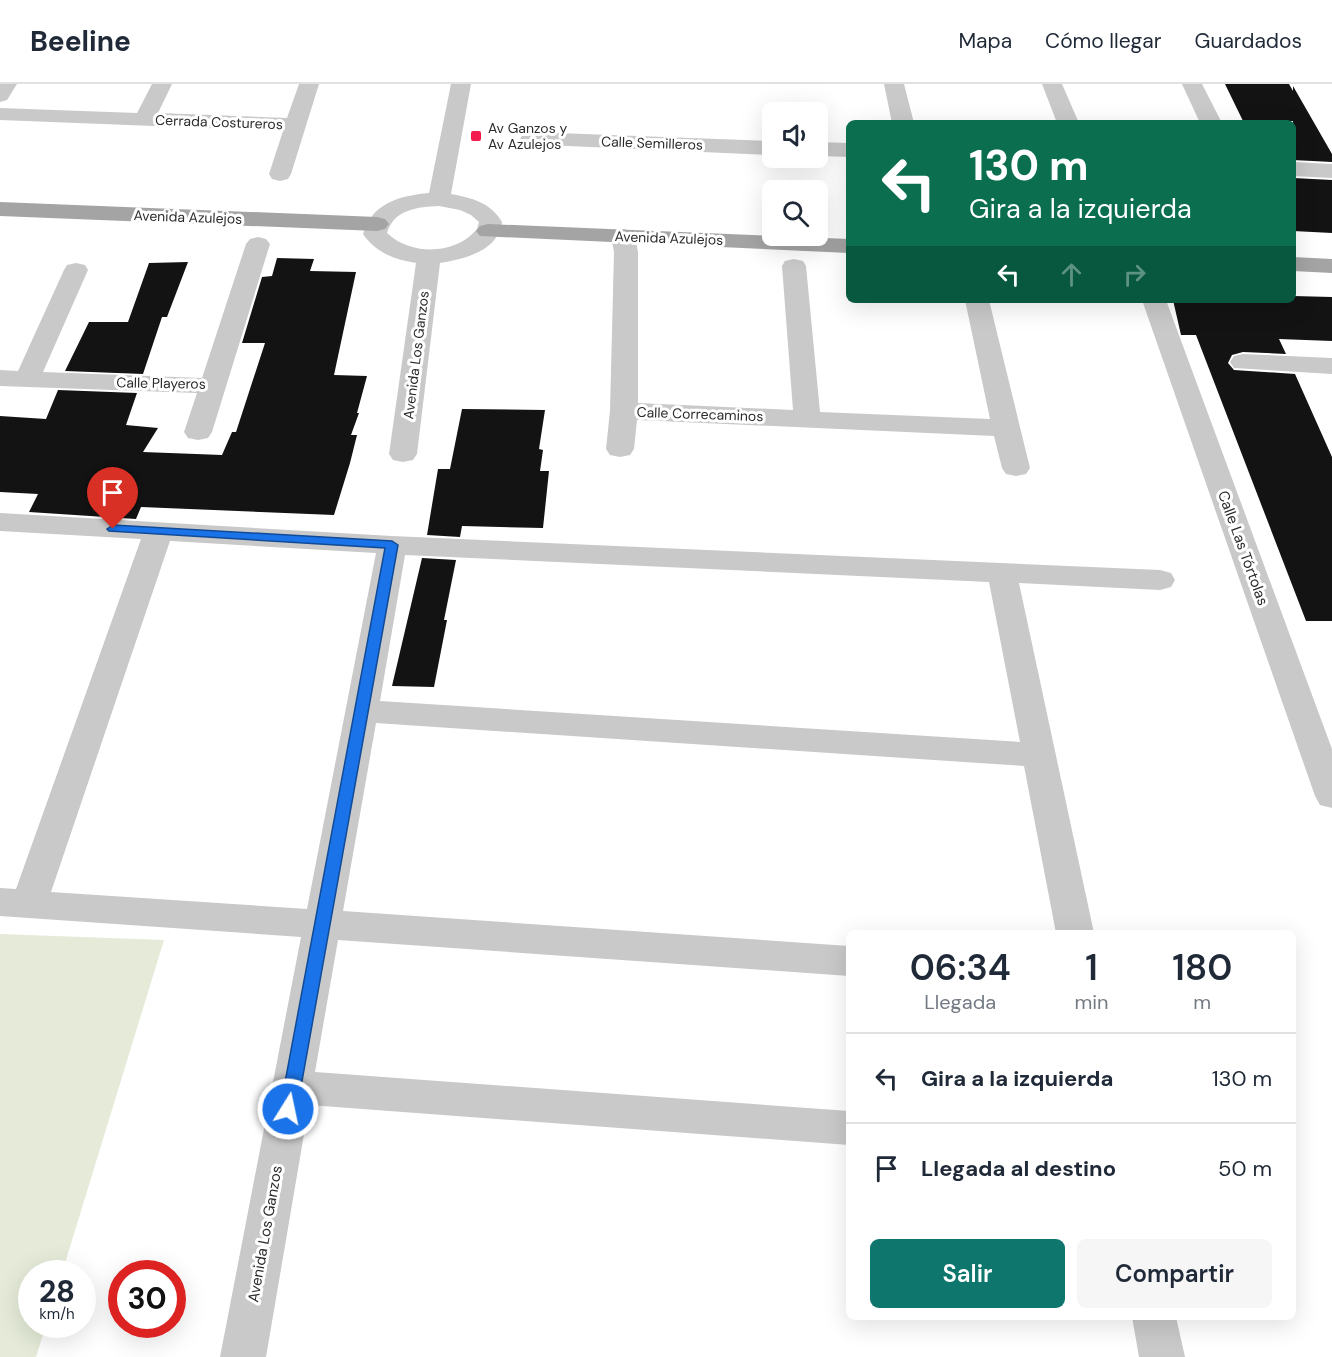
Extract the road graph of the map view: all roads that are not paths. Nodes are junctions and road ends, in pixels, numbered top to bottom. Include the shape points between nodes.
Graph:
1 (7, 84) edge
2 (162, 84) edge
3 (309, 84) edge
4 (461, 84) edge
5 (894, 84) edge
6 (1052, 84) edge
7 (1192, 84) edge
8 (0, 96) edge
9 (0, 114) edge
10 (144, 119) junction
11 (902, 120) edge
12 (1067, 120) edge
13 (1210, 120) edge
14 (295, 125) junction
15 (531, 139) dead end
16 (762, 148) edge
17 (828, 149) edge
18 (846, 150) edge
19 (1296, 169) edge
20 (1332, 171) edge
21 (280, 174) dead end
22 (439, 199) junction
23 (0, 209) edge
24 (376, 224) junction
25 (488, 231) junction
26 (623, 236) junction
27 (258, 244) dead end
28 (846, 246) edge
29 (429, 256) junction
30 (1296, 264) edge
31 (794, 266) dead end
32 (1332, 266) edge
33 (76, 270) dead end
34 (978, 303) edge
35 (1155, 303) edge
36 (1243, 362) dead end
37 (1332, 366) edge
38 (0, 378) edge
39 (27, 379) junction
40 (211, 386) junction
41 (624, 411) junction
42 (807, 418) junction
43 (1006, 428) junction
44 (198, 432) dead end
45 (620, 449) dead end
46 (403, 454) dead end
47 (1016, 468) dead end
48 (0, 522) edge
49 (159, 531) junction
50 (392, 545) junction
51 (1002, 573) junction
52 (1160, 580) dead end
53 (362, 711) junction
54 (1039, 755) junction
55 (1332, 796) edge
56 (15, 903) edge
57 (321, 924) junction
58 (1074, 930) edge
59 (846, 961) edge
60 (292, 1087) junction
61 (846, 1128) edge
62 (1155, 1320) edge
63 (243, 1357) edge
64 (1162, 1357) edge

1 - 8 street
2 - 10 street, Cerrada Costureros
3 - 14 street, Cerrada Costureros
4 - 22 street
5 - 11 street
6 - 12 street
7 - 13 street
9 - 10 street, Cerrada Costureros
10 - 14 street, Cerrada Costureros
14 - 21 street, Cerrada Costureros
15 - 16 street, Calle Semilleros
17 - 18 street
19 - 20 street
22 - 24 street via 406,203 382,216
22 - 25 street via 480,209 490,223
23 - 24 main road, Avenida Azulejos
24 - 29 street via 375,234 387,246
25 - 26 main road, Avenida Azulejos
25 - 29 street via 473,246
26 - 28 main road, Avenida Azulejos
26 - 41 street, Calle Correcaminos
27 - 40 street, Calle Playeros
29 - 46 street, Avenida Los Ganzos
30 - 32 main road
31 - 42 street
33 - 39 street
34 - 43 street
35 - 55 street, Calle Las Tórtolas
36 - 37 street
38 - 39 street, Calle Playeros
39 - 40 street, Calle Playeros
40 - 44 street
41 - 42 street, Calle Correcaminos
41 - 45 street
42 - 43 street, Calle Correcaminos
43 - 47 street
48 - 49 street
49 - 50 street
49 - 56 street
50 - 51 street
50 - 53 street, Avenida Los Ganzos
51 - 52 street
51 - 54 street
53 - 54 street
53 - 57 street, Avenida Los Ganzos
54 - 58 street
56 - 57 street
57 - 59 street
57 - 60 street, Avenida Los Ganzos
60 - 61 street
60 - 63 street, Avenida Los Ganzos
62 - 64 street

